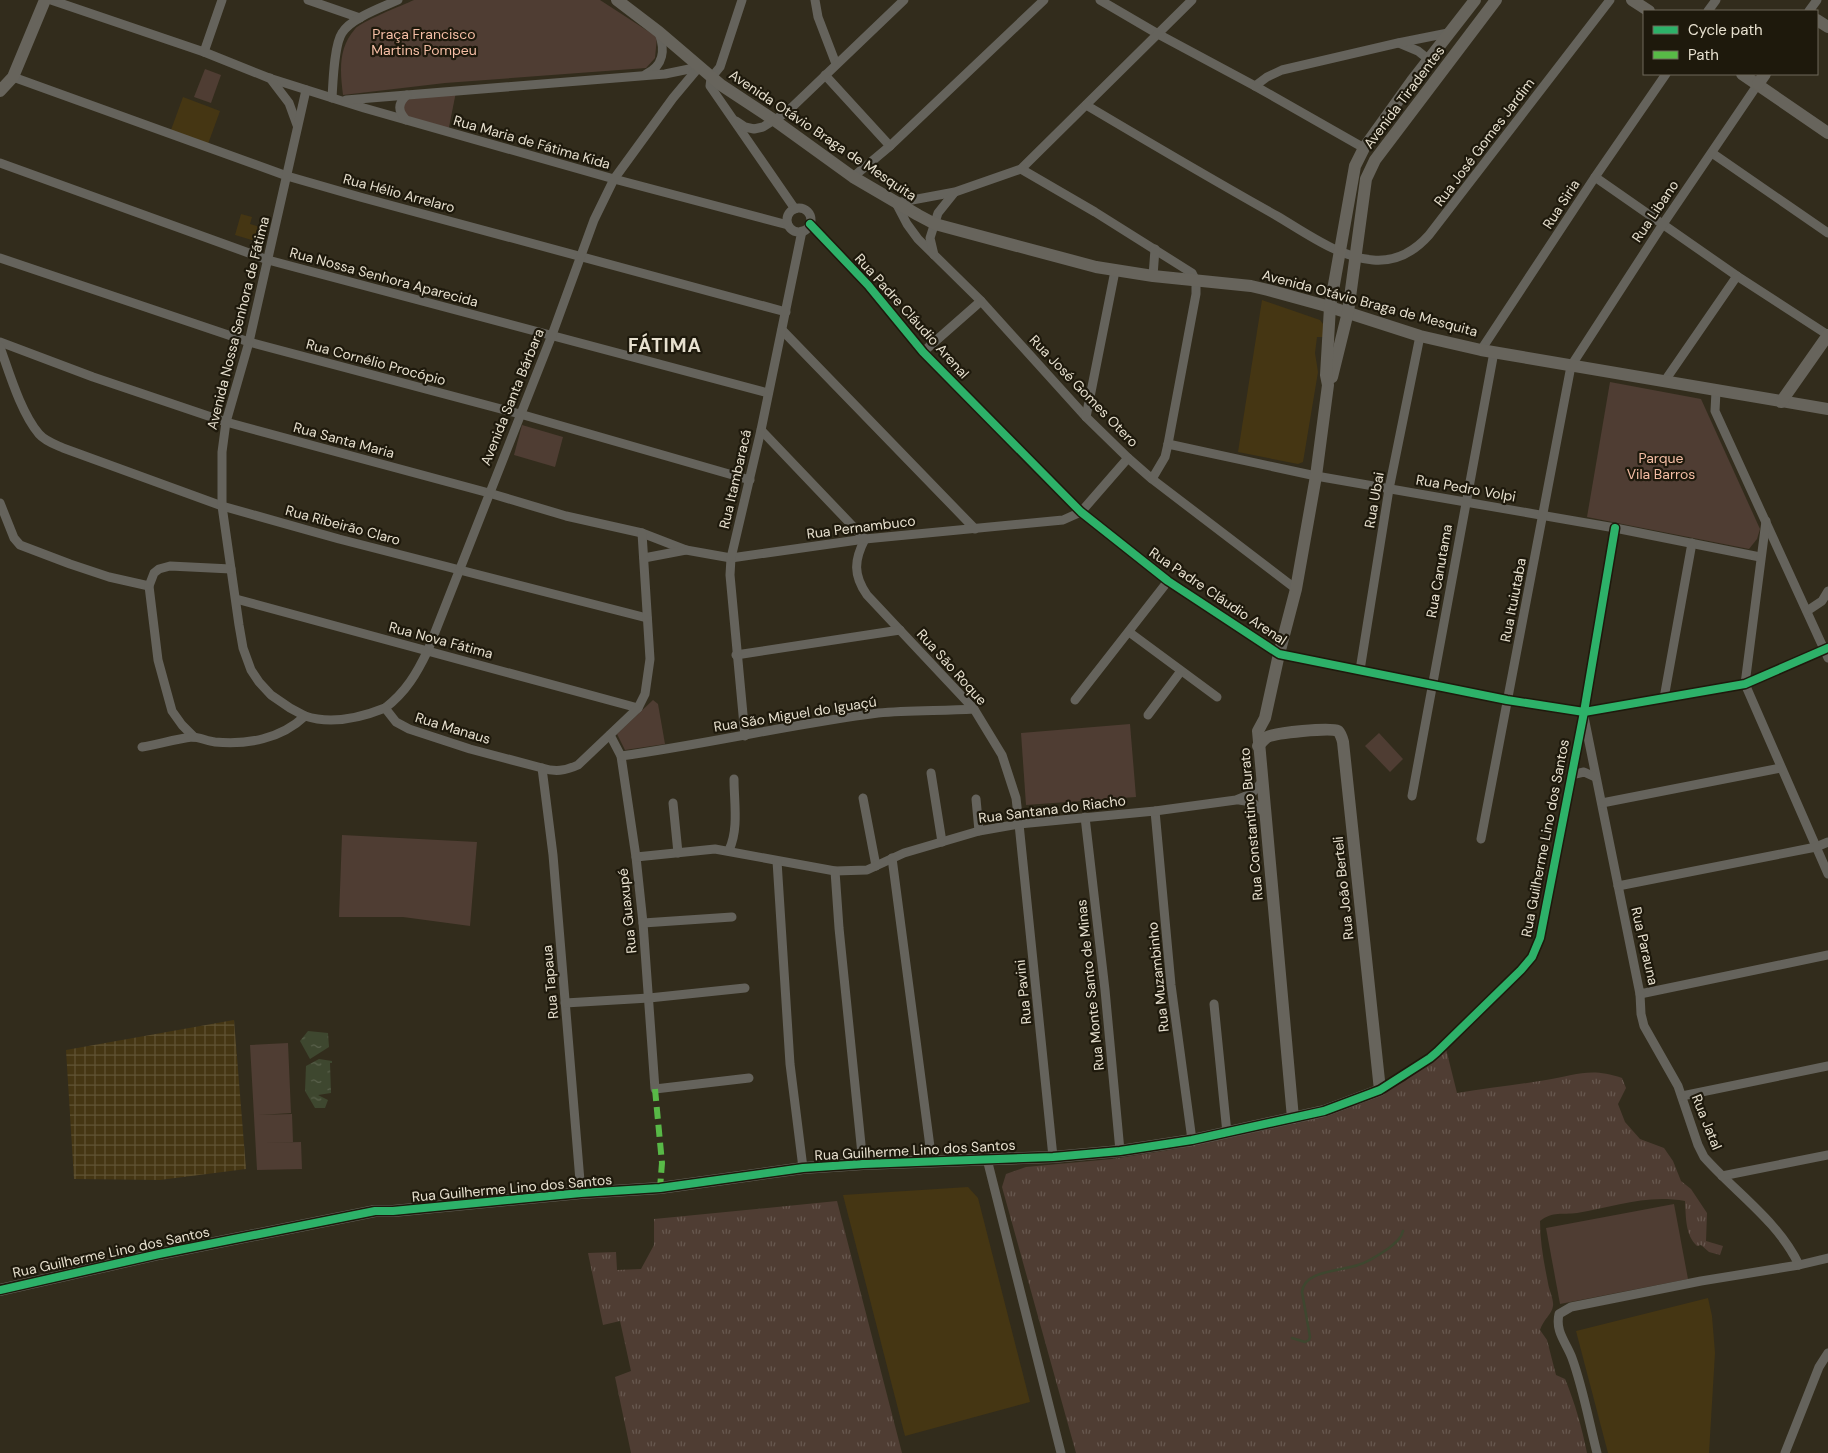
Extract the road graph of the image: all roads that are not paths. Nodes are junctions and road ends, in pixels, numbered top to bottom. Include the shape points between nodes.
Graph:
1 (46, 0) edge
2 (51, 0) edge
3 (222, 0) edge
4 (308, 0) edge
5 (398, 0) edge
6 (617, 0) edge
7 (742, 0) edge
8 (815, 0) edge
9 (904, 0) edge
10 (1044, 0) edge
11 (1100, 0) edge
12 (1192, 0) edge
13 (1475, 0) edge
14 (1496, 0) edge
15 (1610, 0) edge
16 (1632, 0) edge
17 (1647, 10) edge
18 (360, 18) junction
19 (659, 32) junction
20 (1448, 33) junction
21 (1158, 34) junction
22 (1398, 43) junction
23 (204, 52) junction
24 (1428, 59) junction
25 (836, 64) junction
26 (699, 67) junction
27 (665, 74) junction
28 (644, 75) junction
29 (825, 75) junction
30 (1665, 75) edge
31 (1746, 75) edge
32 (13, 77) junction
33 (269, 78) junction
34 (711, 78) junction
35 (1761, 79) edge
36 (1255, 86) junction
37 (306, 90) junction
38 (0, 91) edge
39 (407, 95) junction
40 (673, 98) junction
41 (336, 99) junction
42 (1086, 105) junction
43 (406, 120) junction
44 (734, 120) junction
45 (774, 120) junction
46 (297, 125) junction
47 (1828, 133) edge
48 (890, 146) junction
49 (1364, 148) junction
50 (1712, 154) junction
51 (0, 163) edge
52 (1021, 169) junction
53 (287, 176) junction
54 (854, 177) junction
55 (1595, 177) junction
56 (614, 179) junction
57 (955, 192) junction
58 (896, 203) junction
59 (795, 208) junction
60 (810, 224) junction
61 (935, 224) junction
62 (1663, 224) junction
63 (788, 225) junction
64 (802, 231) junction
65 (1828, 233) edge
66 (1155, 249) junction
67 (1339, 252) junction
68 (934, 255) junction
69 (580, 257) junction
70 (1355, 257) junction
71 (0, 258) edge
72 (268, 260) junction
73 (1115, 271) junction
74 (1153, 276) junction
75 (1737, 276) junction
76 (1196, 281) junction
77 (981, 302) junction
78 (1330, 307) junction
79 (786, 312) junction
80 (1348, 312) junction
81 (782, 330) junction
82 (1828, 335) edge
83 (552, 336) junction
84 (1420, 336) junction
85 (0, 342) edge
86 (250, 342) junction
87 (0, 347) edge
88 (1481, 350) junction
89 (923, 352) junction
90 (1494, 352) junction
91 (1570, 366) junction
92 (4, 373) edge
93 (1664, 382) junction
94 (1328, 384) junction
95 (1716, 390) junction
96 (768, 393) junction
97 (1781, 402) junction
98 (1828, 409) edge
99 (520, 414) junction
100 (1086, 417) junction
101 (226, 422) junction
102 (761, 430) junction
103 (1168, 444) junction
104 (1128, 458) junction
105 (1316, 476) junction
106 (1152, 479) junction
107 (750, 480) junction
108 (1389, 489) junction
109 (489, 493) junction
110 (1466, 502) junction
111 (0, 503) edge
112 (222, 506) junction
113 (1081, 512) junction
114 (1542, 515) junction
115 (1766, 521) junction
116 (1615, 528) junction
117 (975, 529) junction
118 (642, 533) junction
119 (865, 539) junction
120 (1692, 543) junction
121 (686, 550) junction
122 (1760, 557) junction
123 (644, 558) junction
124 (731, 558) junction
125 (231, 569) junction
126 (459, 569) junction
127 (1168, 581) junction
128 (149, 586) junction
129 (1296, 588) junction
130 (1828, 591) edge
131 (236, 599) junction
132 (1806, 611) junction
133 (647, 618) junction
134 (900, 630) junction
135 (1129, 632) junction
136 (428, 650) junction
137 (1827, 652) edge
138 (1279, 654) junction
139 (736, 655) junction
140 (1181, 670) junction
141 (1360, 670) junction
142 (1745, 684) junction
143 (1432, 685) junction
144 (1217, 697) dead end
145 (1664, 698) junction
146 (1075, 700) dead end
147 (1507, 700) junction
148 (385, 708) junction
149 (638, 708) junction
150 (974, 709) junction
151 (1584, 712) junction
152 (1148, 715) dead end
153 (305, 716) junction
154 (1265, 718) junction
155 (1291, 732) junction
156 (610, 735) junction
157 (745, 736) junction
158 (194, 737) junction
159 (1258, 746) junction
160 (142, 747) dead end
161 (621, 756) junction
162 (542, 768) junction
163 (1781, 768) junction
164 (931, 773) dead end
165 (1571, 775) junction
166 (1596, 777) junction
167 (734, 779) dead end
168 (1262, 782) junction
169 (1412, 796) dead end
170 (863, 798) dead end
171 (976, 799) dead end
172 (1236, 800) junction
173 (673, 803) dead end
174 (1602, 803) junction
175 (1155, 811) junction
176 (1264, 813) junction
177 (1085, 817) junction
178 (1019, 824) junction
179 (979, 831) junction
180 (1481, 839) dead end
181 (942, 842) junction
182 (1828, 842) edge
183 (1816, 847) junction
184 (729, 850) junction
185 (678, 853) junction
186 (636, 857) junction
187 (892, 858) junction
188 (777, 861) junction
189 (876, 866) junction
190 (835, 871) junction
191 (1828, 874) edge
192 (1618, 886) junction
193 (732, 917) dead end
194 (643, 924) junction
195 (1828, 955) edge
196 (745, 988) dead end
197 (1640, 994) junction
198 (648, 998) junction
199 (565, 1004) junction
200 (1214, 1004) dead end
201 (1828, 1066) edge
202 (749, 1078) dead end
203 (1380, 1090) junction
204 (1682, 1096) junction
205 (1293, 1118) junction
206 (1227, 1133) junction
207 (1192, 1140) junction
208 (1120, 1151) junction
209 (1828, 1156) edge
210 (1053, 1157) junction
211 (987, 1159) junction
212 (932, 1162) junction
213 (863, 1164) junction
214 (803, 1168) junction
215 (1722, 1176) junction
216 (581, 1193) junction
217 (1828, 1258) edge
218 (1799, 1265) junction
219 (0, 1290) edge
220 (1828, 1353) edge
221 (1061, 1453) edge
222 (1597, 1453) edge
223 (1785, 1453) edge

1 - 32 street
2 - 23 street, Rua Maria de Fátima Kida
3 - 23 street
4 - 18 street
5 - 18 street
6 - 19 street, Avenida Otávio Braga de Mesquita
7 - 34 street via 720,68
8 - 25 street
9 - 25 street
10 - 48 street
11 - 21 street
12 - 21 street
13 - 20 street, Avenida Tiradentes
14 - 70 street, Avenida Tiradentes via 1375,160 1366,179
15 - 70 street, Rua José Gomes Jardim via 1419,246 1389,260
16 - 17 street
18 - 41 street via 349,24 338,43
19 - 26 street, Avenida Otávio Braga de Mesquita
19 - 28 street via 663,51 661,59 654,70
20 - 22 street
20 - 24 street, Avenida Tiradentes
21 - 36 street
21 - 42 street
22 - 24 street
22 - 36 street via 1282,70
23 - 33 street, Rua Maria de Fátima Kida
24 - 49 street, Avenida Tiradentes
25 - 29 street
26 - 27 street
26 - 34 street, Avenida Otávio Braga de Mesquita
26 - 40 street, Avenida Santa Bárbara
27 - 28 street
27 - 40 street via 677,83
28 - 39 street
29 - 45 street via 787,112
29 - 48 street
30 - 55 street, Rua Siria
31 - 35 street
32 - 38 street
32 - 53 street, Rua Hélio Arrelaro
33 - 37 street, Rua Maria de Fátima Kida
33 - 46 street via 293,111
34 - 44 street via 710,86
34 - 45 street, Avenida Otávio Braga de Mesquita
35 - 47 street
35 - 50 street, Rua Libano
36 - 49 street
37 - 41 street, Rua Maria de Fátima Kida
37 - 46 street, Avenida Nossa Senhora de Fátima
39 - 41 street
39 - 43 street via 399,110
40 - 56 street, Avenida Santa Bárbara
41 - 43 street, Rua Maria de Fátima Kida
42 - 52 street
42 - 67 street, Rua José Gomes Jardim
43 - 56 street, Rua Maria de Fátima Kida
44 - 45 street via 754,129
44 - 59 street
45 - 54 street, Avenida Otávio Braga de Mesquita
46 - 53 street, Avenida Nossa Senhora de Fátima
48 - 54 street
49 - 67 street, Avenida Tiradentes via 1355,166
50 - 62 street, Rua Libano
50 - 65 street
51 - 72 street, Rua Nossa Senhora Aparecida
52 - 57 street
52 - 66 street
53 - 69 street, Rua Hélio Arrelaro
53 - 72 street, Avenida Nossa Senhora de Fátima
54 - 58 street, Avenida Otávio Braga de Mesquita
55 - 62 street
55 - 88 street, Rua Siria
56 - 63 street, Rua Maria de Fátima Kida
56 - 69 street, Avenida Santa Bárbara
57 - 58 street
57 - 61 street via 938,213
58 - 61 street, Avenida Otávio Braga de Mesquita
58 - 68 street, Rua José Gomes Otero via 907,224
59 - 60 street via 808,212
59 - 63 street via 787,217
60 - 64 street
60 - 89 street, Rua Padre Cláudio Arenal via 868,285
61 - 68 street via 930,238
61 - 73 street, Avenida Otávio Braga de Mesquita
62 - 75 street
62 - 91 street, Rua Libano
63 - 64 street
64 - 79 street, Rua Itambaracá
66 - 74 street
66 - 76 street via 1192,274
67 - 70 street, Rua José Gomes Jardim
67 - 78 street, Avenida Tiradentes
68 - 77 street, Rua José Gomes Otero
69 - 79 street, Rua Hélio Arrelaro
69 - 83 street, Avenida Santa Bárbara
70 - 80 street, Avenida Tiradentes
71 - 86 street, Rua Cornélio Procópio
72 - 83 street, Rua Nossa Senhora Aparecida
72 - 86 street, Avenida Nossa Senhora de Fátima
73 - 74 street, Avenida Otávio Braga de Mesquita
73 - 100 street
74 - 76 street, Avenida Otávio Braga de Mesquita
75 - 82 street
75 - 93 street
76 - 78 street, Avenida Otávio Braga de Mesquita via 1260,288
76 - 103 street
77 - 89 street
77 - 100 street, Rua José Gomes Otero
78 - 80 street, Avenida Otávio Braga de Mesquita
78 - 94 street, Rua Constantino Burato
79 - 81 street, Rua Itambaracá
80 - 84 street, Avenida Otávio Braga de Mesquita
80 - 94 street, Rua Constantino Burato
81 - 96 street, Rua Itambaracá
81 - 117 street
82 - 97 street
83 - 96 street, Rua Nossa Senhora Aparecida
83 - 99 street, Avenida Santa Bárbara
84 - 88 street, Avenida Otávio Braga de Mesquita
84 - 108 street, Rua Ubai
85 - 101 street, Rua Santa Maria
86 - 99 street, Rua Cornélio Procópio
86 - 101 street, Avenida Nossa Senhora de Fátima
87 - 92 street
88 - 90 street, Avenida Otávio Braga de Mesquita
89 - 113 street, Rua Padre Cláudio Arenal
90 - 91 street, Avenida Otávio Braga de Mesquita
90 - 110 street, Rua Canutama
91 - 93 street, Avenida Otávio Braga de Mesquita
91 - 114 street, Rua Ituiutaba
92 - 112 street, Rua Ribeirão Claro via 40,435 48,441
93 - 95 street, Avenida Otávio Braga de Mesquita
94 - 105 street, Rua Constantino Burato
95 - 97 street, Avenida Otávio Braga de Mesquita
95 - 115 street via 1715,412
96 - 102 street, Rua Itambaracá
97 - 98 street, Avenida Otávio Braga de Mesquita
99 - 107 street, Rua Cornélio Procópio
99 - 109 street, Avenida Santa Bárbara
100 - 104 street, Rua José Gomes Otero
101 - 109 street, Rua Santa Maria
101 - 112 street, Avenida Nossa Senhora de Fátima via 222,452
102 - 107 street, Rua Itambaracá
102 - 119 street
103 - 105 street, Rua Pedro Volpi
103 - 106 street via 1160,469
104 - 106 street, Rua José Gomes Otero
104 - 113 street
105 - 108 street, Rua Pedro Volpi
105 - 129 street, Rua Constantino Burato
106 - 129 street, Rua José Gomes Otero
107 - 124 street, Rua Itambaracá
108 - 110 street, Rua Pedro Volpi
108 - 141 street, Rua Ubai
109 - 118 street, Rua Santa Maria via 566,516
109 - 126 street, Avenida Santa Bárbara
110 - 114 street, Rua Pedro Volpi
110 - 143 street, Rua Canutama
111 - 128 street via 11,532 20,545 70,564
112 - 125 street, Avenida Nossa Senhora de Fátima
112 - 126 street, Rua Ribeirão Claro
113 - 117 street, Rua Pernambuco via 1050,523
113 - 127 street, Rua Padre Cláudio Arenal
114 - 116 street, Rua Pedro Volpi
114 - 147 street, Rua Ituiutaba
115 - 122 street
115 - 132 street
116 - 120 street, Rua Pedro Volpi
116 - 151 street, Rua Guilherme Lino dos Santos
117 - 119 street, Rua Pernambuco
118 - 121 street, Rua Santa Maria
118 - 123 street
119 - 124 street, Rua Pernambuco
119 - 134 street, Rua São Roque via 857,558 860,584
120 - 122 street, Rua Pedro Volpi
120 - 145 street
121 - 123 street, Rua Pernambuco
121 - 124 street, Rua Pernambuco
122 - 142 street
123 - 133 street
124 - 139 street, Rua Itambaracá
125 - 128 street via 164,567 154,573
125 - 131 street, Avenida Nossa Senhora de Fátima
126 - 133 street, Rua Ribeirão Claro
126 - 136 street, Avenida Santa Bárbara
127 - 135 street
127 - 138 street, Rua Padre Cláudio Arenal
128 - 158 street via 158,660 165,688 172,711
129 - 138 street, Rua Constantino Burato
130 - 132 street via 1822,602
131 - 136 street, Rua Nova Fátima
131 - 153 street, Avenida Nossa Senhora de Fátima via 244,648 259,682 271,695
132 - 137 street
133 - 149 street via 648,680
134 - 139 street
134 - 150 street, Rua São Roque
135 - 140 street
135 - 146 street
136 - 148 street, Avenida Santa Bárbara via 406,689
136 - 149 street, Rua Nova Fátima
137 - 142 street, Rua Padre Cláudio Arenal
138 - 141 street, Rua Padre Cláudio Arenal
138 - 154 street, Rua Constantino Burato
139 - 157 street, Rua Itambaracá
140 - 144 street
140 - 152 street
141 - 143 street, Rua Padre Cláudio Arenal
142 - 145 street, Rua Padre Cláudio Arenal
142 - 163 street
143 - 147 street, Rua Padre Cláudio Arenal
143 - 169 street, Rua Canutama
145 - 151 street, Rua Padre Cláudio Arenal
147 - 151 street, Rua Padre Cláudio Arenal
147 - 180 street, Rua Ituiutaba
148 - 153 street via 336,720
148 - 162 street, Rua Manaus via 396,722 409,729
149 - 156 street, Rua Manaus
150 - 157 street, Rua São Miguel do Iguaçú via 881,713
150 - 178 street, Rua São Roque via 1002,755 1016,798
151 - 165 street, Rua Guilherme Lino dos Santos
151 - 166 street, Rua Parauna
153 - 158 street via 284,731 257,740 225,743
154 - 155 street, Rua João Berteli via 1270,727
154 - 159 street, Rua Constantino Burato via 1258,731
155 - 159 street, Rua João Berteli via 1268,737
155 - 203 street, Rua João Berteli via 1329,729 1339,732 1343,742
156 - 161 street, Rua Guaxupé
156 - 162 street, Rua Manaus via 578,765 567,770
157 - 161 street, Rua São Miguel do Iguaçú
158 - 160 street
159 - 168 street, Rua Constantino Burato
161 - 186 street, Rua Guaxupé
162 - 199 street, Rua Tapaua via 553,855
163 - 174 street
163 - 183 street
164 - 181 street
165 - 166 street via 1584,772
165 - 203 street, Rua Guilherme Lino dos Santos via 1540,938 1532,957 1430,1058
166 - 174 street, Rua Parauna
167 - 184 street via 735,829
168 - 172 street, Rua Santana do Riacho via 1251,794
168 - 176 street, Rua Constantino Burato
170 - 189 street
171 - 179 street
172 - 175 street, Rua Santana do Riacho
172 - 176 street, Rua Santana do Riacho via 1252,802
173 - 185 street
174 - 192 street, Rua Parauna
175 - 177 street, Rua Santana do Riacho
175 - 207 street, Rua Muzambinho via 1171,985
176 - 205 street, Rua Constantino Burato
177 - 178 street, Rua Santana do Riacho
177 - 208 street, Rua Monte Santo de Minas
178 - 179 street, Rua Santana do Riacho
178 - 210 street, Rua Pavini
179 - 181 street, Rua Santana do Riacho
181 - 187 street, Rua Santana do Riacho
182 - 183 street
183 - 191 street
183 - 192 street
184 - 185 street, Rua Santana do Riacho via 703,849
184 - 188 street, Rua Santana do Riacho
185 - 186 street, Rua Santana do Riacho
186 - 194 street, Rua Guaxupé
187 - 189 street, Rua Santana do Riacho
187 - 212 street
188 - 190 street, Rua Santana do Riacho
188 - 214 street via 790,1064
189 - 190 street, Rua Santana do Riacho via 867,870
190 - 213 street
192 - 197 street, Rua Parauna
193 - 194 street
194 - 198 street, Rua Guaxupé
195 - 197 street, Rua Parauna
196 - 198 street
197 - 204 street, Rua Jatal via 1644,1026
198 - 199 street
198 - 202 street, Rua Guaxupé via 656,1089
199 - 216 street, Rua Tapaua
200 - 206 street
201 - 204 street
203 - 205 street, Rua Guilherme Lino dos Santos via 1324,1111
204 - 215 street, Rua Jatal via 1701,1151
205 - 206 street, Rua Guilherme Lino dos Santos
206 - 207 street, Rua Guilherme Lino dos Santos
207 - 208 street, Rua Guilherme Lino dos Santos
208 - 210 street, Rua Guilherme Lino dos Santos
209 - 215 street
210 - 211 street, Rua Guilherme Lino dos Santos
211 - 212 street, Rua Guilherme Lino dos Santos
211 - 221 street
212 - 213 street, Rua Guilherme Lino dos Santos
213 - 214 street, Rua Guilherme Lino dos Santos
214 - 216 street, Rua Guilherme Lino dos Santos via 660,1188
215 - 218 street, Rua Jatal via 1778,1231
216 - 219 street, Rua Guilherme Lino dos Santos via 367,1212
217 - 218 street
218 - 222 street via 1571,1307 1558,1314 1558,1331 1572,1357
220 - 223 street via 1819,1367

